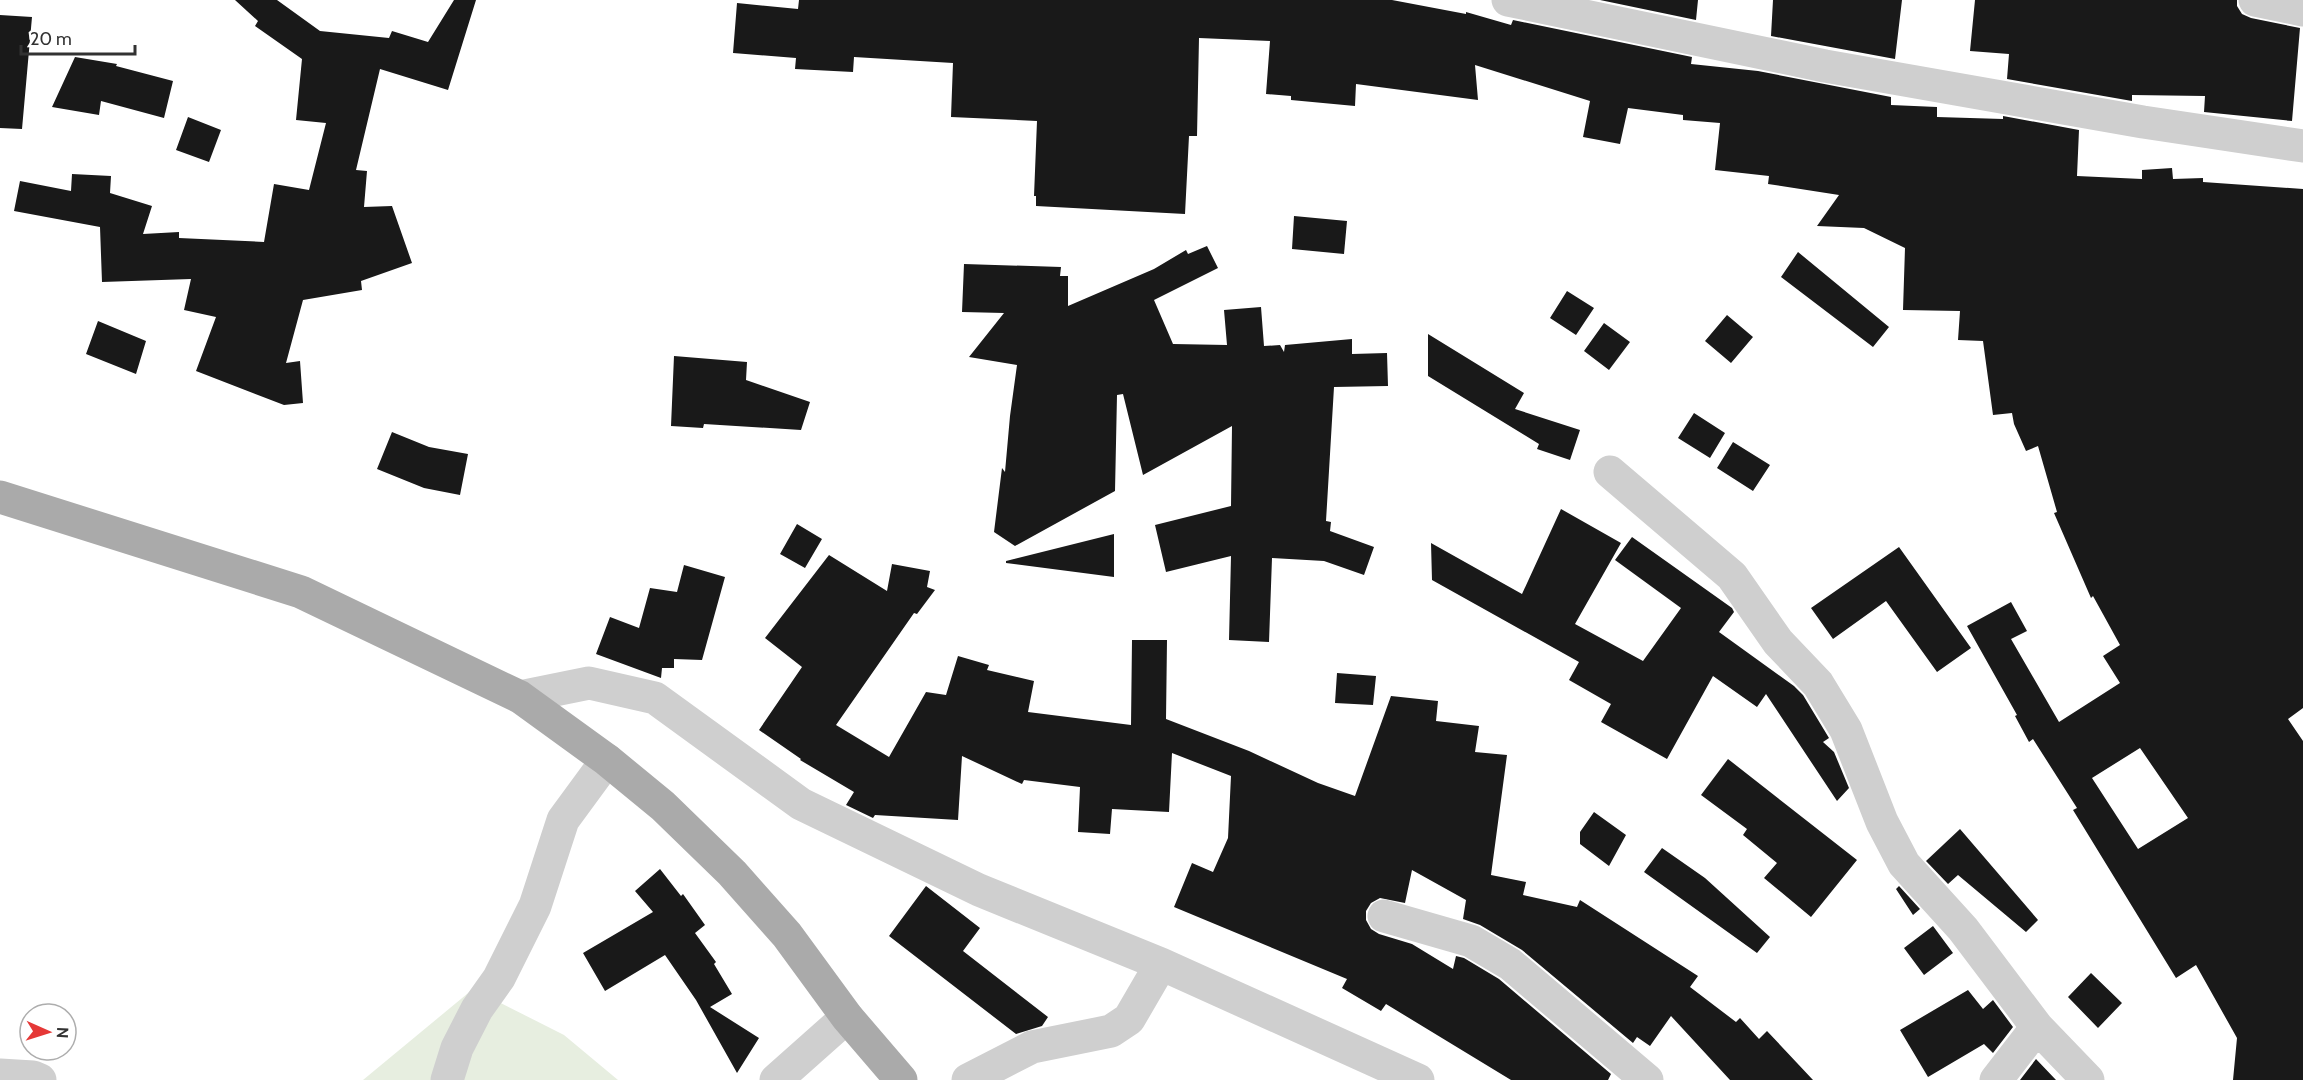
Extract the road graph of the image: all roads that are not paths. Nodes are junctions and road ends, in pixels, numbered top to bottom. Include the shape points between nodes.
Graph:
1 (1508, 0) edge
2 (2255, 0) edge
3 (2303, 10) edge
4 (2303, 146) edge
5 (1610, 472) dead end
6 (0, 497) edge
7 (520, 697) junction
8 (608, 760) junction
9 (1384, 916) dead end
10 (1161, 964) junction
11 (847, 1017) junction
12 (2037, 1027) junction
13 (0, 1075) edge
14 (40, 1080) edge
15 (447, 1080) edge
16 (776, 1080) edge
17 (901, 1080) edge
18 (968, 1080) edge
19 (1418, 1080) edge
20 (1647, 1080) edge
21 (1996, 1080) edge
22 (2088, 1080) edge

1 - 4 street via 1825,66
2 - 3 street
5 - 12 street via 1732,576 1778,642 1818,684 1846,730 1882,822 1904,864 1964,928
6 - 7 main road via 301,592
7 - 8 main road
7 - 10 street via 589,683 655,698 801,804 979,890
8 - 11 main road via 663,806 732,873 788,935
8 - 15 street via 563,820 535,906 499,978 457,1048
9 - 20 street via 1471,941 1510,964
10 - 18 street via 1129,1019 1111,1031 1032,1047
10 - 19 street
11 - 16 street
11 - 17 main road
12 - 21 street
12 - 22 street
13 - 14 street

